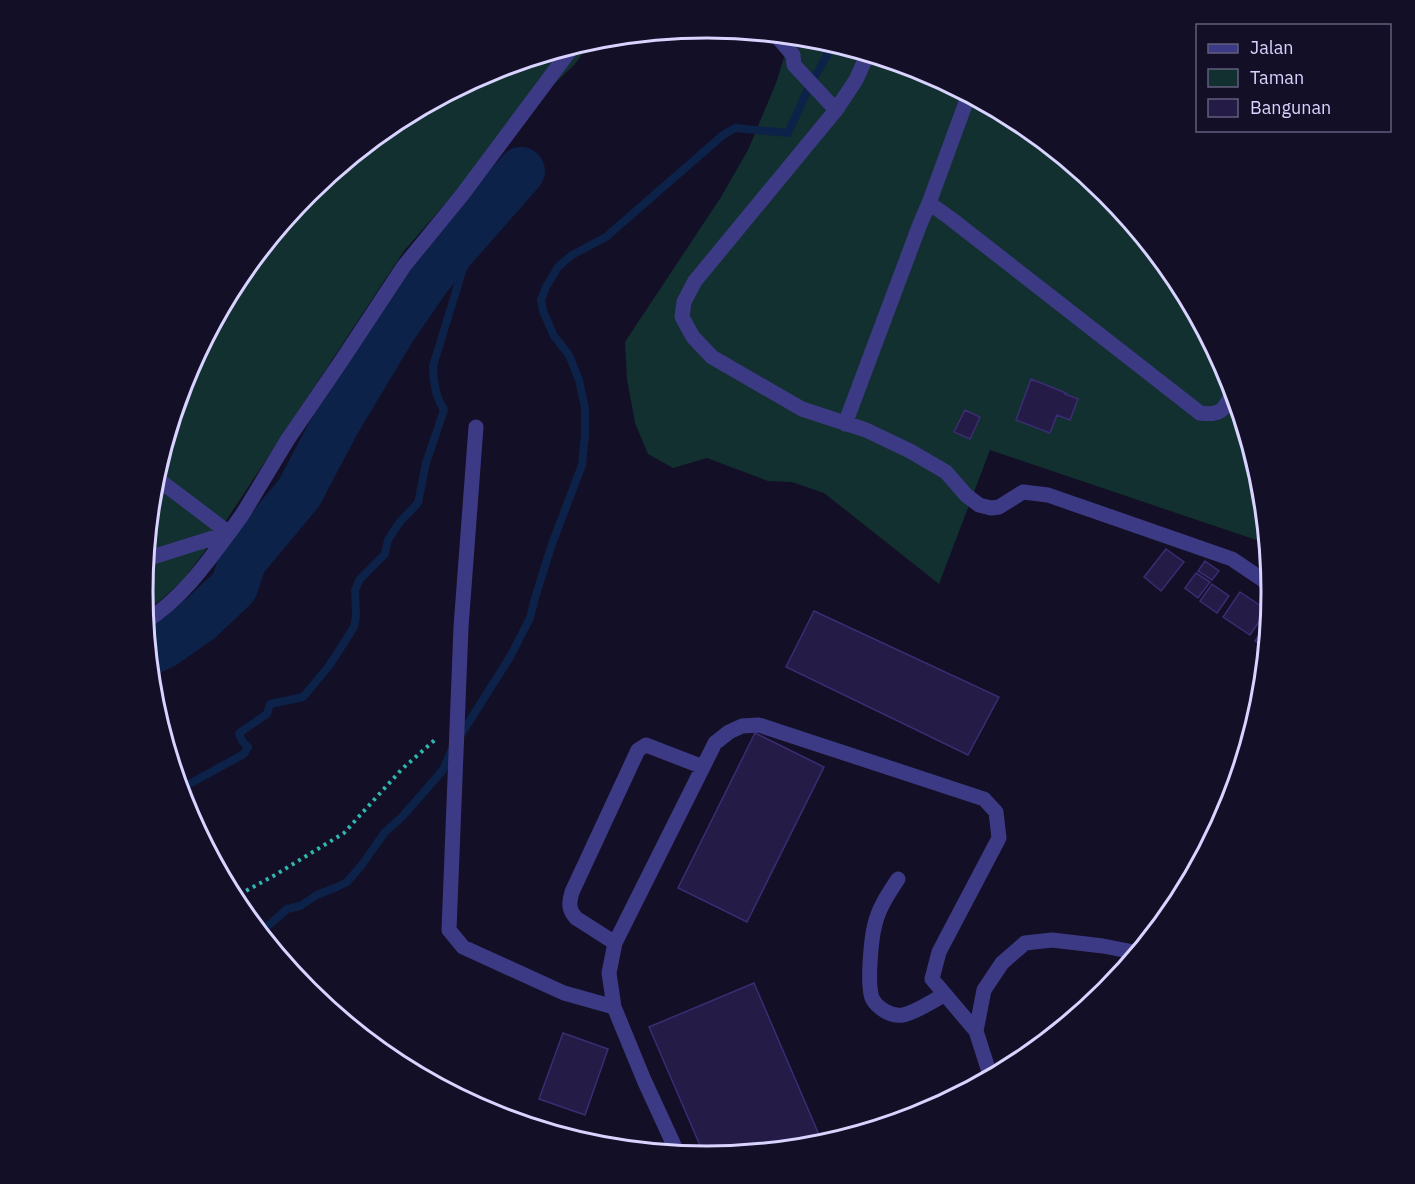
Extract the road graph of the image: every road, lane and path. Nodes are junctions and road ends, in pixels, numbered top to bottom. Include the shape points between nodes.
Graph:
1 (784, 43) edge
2 (566, 56) edge
3 (865, 60) edge
4 (966, 102) edge
5 (836, 110) junction
6 (929, 203) junction
7 (1228, 401) edge
8 (845, 424) junction
9 (476, 427) dead end
10 (164, 484) edge
11 (229, 533) junction
12 (154, 556) edge
13 (1262, 579) edge
14 (154, 616) edge
15 (457, 725) junction
16 (703, 767) junction
17 (898, 879) dead end
18 (242, 893) edge
19 (615, 943) junction
20 (1130, 951) edge
21 (944, 995) junction
22 (614, 1006) junction
23 (976, 1031) junction
24 (988, 1070) edge
25 (674, 1145) edge

1 - 5 lane via 793,55 794,65
2 - 11 lane via 404,266
3 - 5 lane
4 - 6 lane
5 - 8 lane via 695,280 682,318 712,357 802,409
6 - 7 lane via 1200,413 1217,414
6 - 8 lane
8 - 13 lane via 910,451 945,472 979,505 999,507 1023,492 1048,495 1232,559
9 - 15 lane
10 - 11 lane
11 - 12 lane
11 - 14 lane via 201,573
15 - 18 path via 402,769 344,833
15 - 22 lane via 448,930 463,947 564,993
16 - 19 lane
16 - 19 lane via 646,745 638,750 568,906 576,918
16 - 21 lane via 715,743 729,732 759,725 984,798 996,812 999,838 939,952 932,979
17 - 21 lane via 874,924 872,996 886,1012 902,1015
19 - 22 lane via 609,973
20 - 23 lane via 1052,940 1025,942 1002,963 984,990
21 - 23 lane
22 - 25 lane
23 - 24 lane

